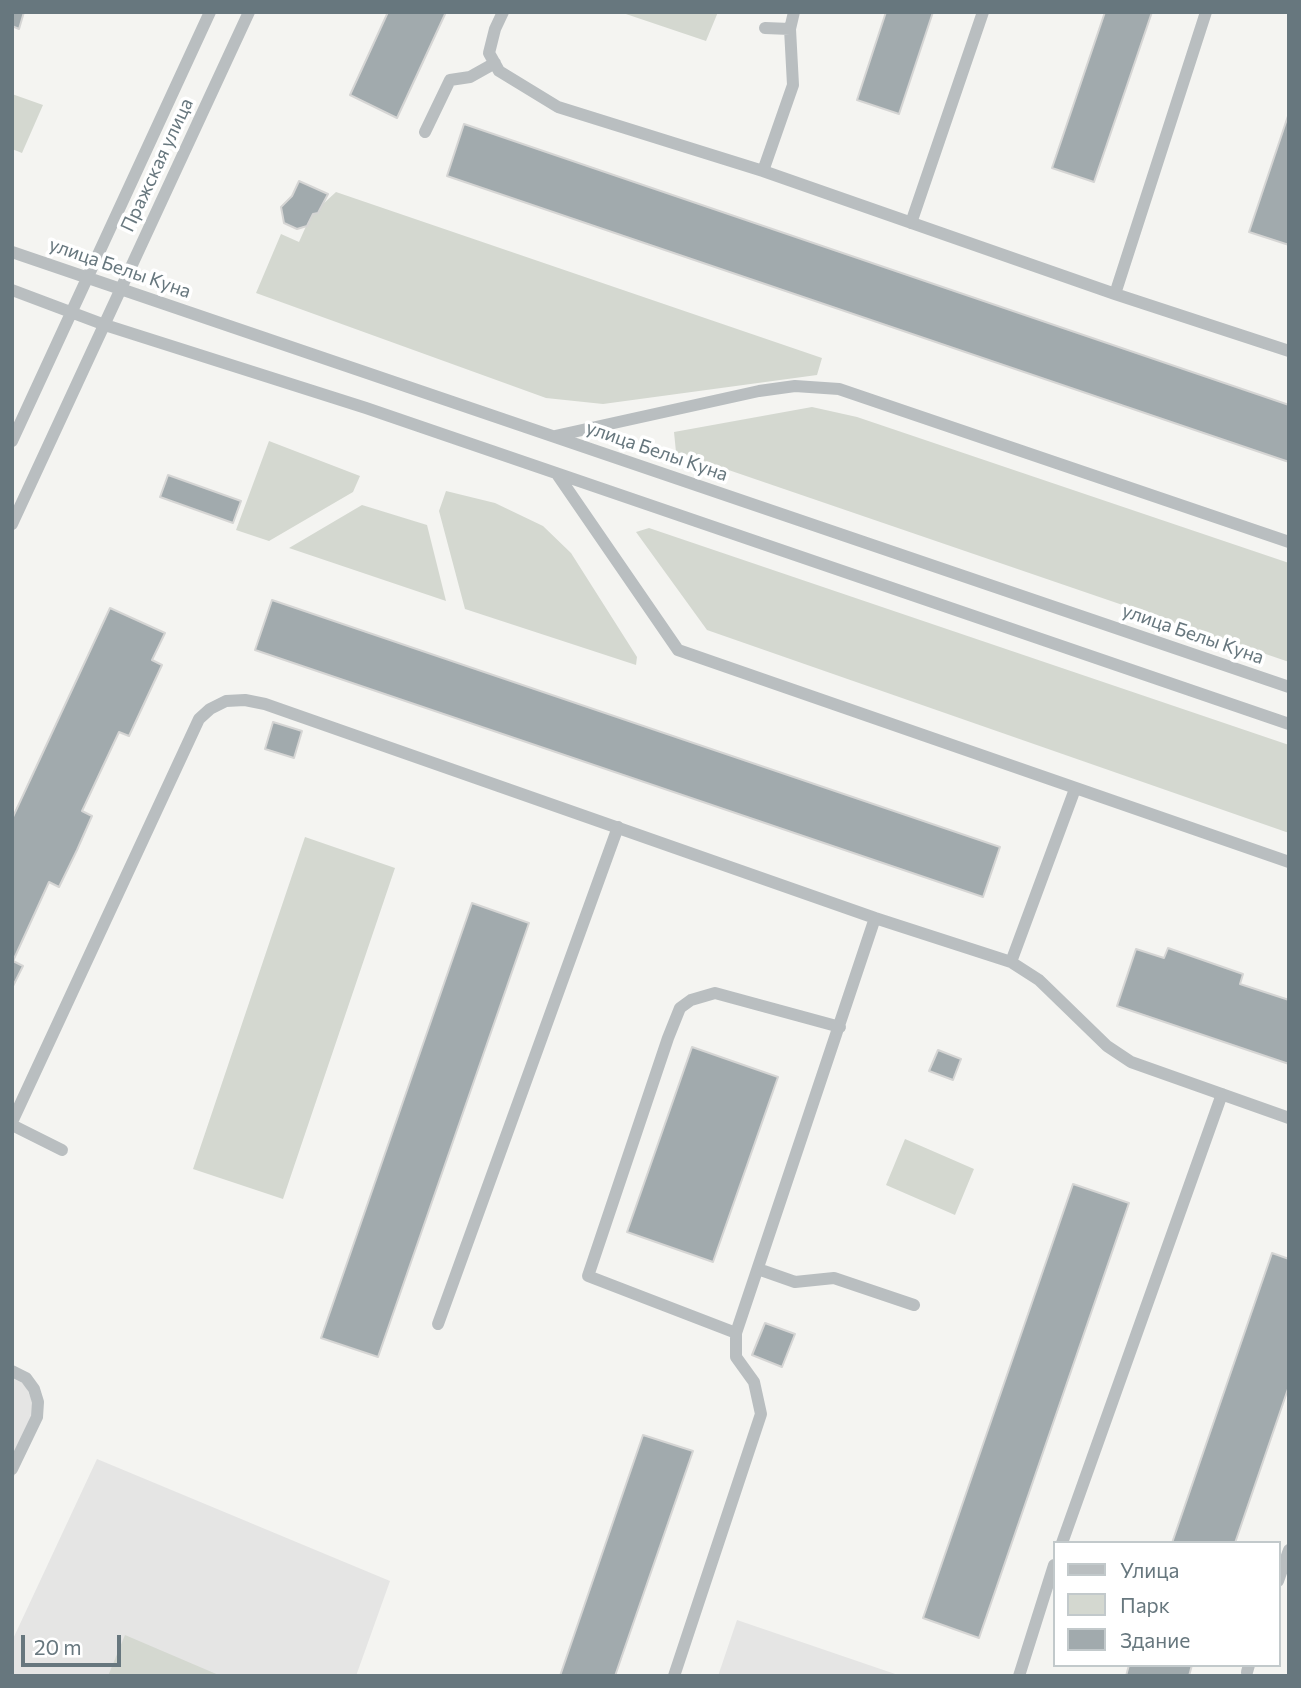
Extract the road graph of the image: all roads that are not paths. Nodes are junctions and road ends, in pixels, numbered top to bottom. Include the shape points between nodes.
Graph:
1 (210, 12) edge
2 (249, 12) edge
3 (503, 12) edge
4 (794, 12) edge
5 (983, 12) edge
6 (1206, 12) edge
7 (765, 28) dead end
8 (790, 29) junction
9 (495, 63) junction
10 (425, 132) dead end
11 (763, 171) junction
12 (911, 223) junction
13 (12, 252) edge
14 (90, 277) junction
15 (121, 289) junction
16 (12, 290) edge
17 (1115, 294) junction
18 (72, 312) junction
19 (105, 325) junction
20 (1289, 351) edge
21 (555, 436) junction
22 (12, 441) edge
23 (557, 474) junction
24 (12, 524) edge
25 (1289, 541) edge
26 (1289, 687) edge
27 (1289, 724) edge
28 (1075, 789) junction
29 (618, 827) junction
30 (1289, 862) edge
31 (875, 918) junction
32 (1011, 962) junction
33 (840, 1027) junction
34 (1222, 1094) junction
35 (1289, 1118) edge
36 (12, 1124) edge
37 (62, 1150) dead end
38 (758, 1269) junction
39 (914, 1305) dead end
40 (438, 1324) dead end
41 (736, 1333) junction
42 (12, 1371) edge
43 (14, 1461) edge
44 (1063, 1541) edge
45 (1289, 1550) edge
46 (1052, 1571) edge
47 (1280, 1575) edge
48 (674, 1676) edge
49 (1019, 1676) edge

1 - 14 street, Пражская улица
2 - 15 street, Пражская улица
3 - 9 street via 489,52
4 - 8 street
5 - 12 street
6 - 17 street
7 - 8 street
8 - 11 street via 793,85
9 - 10 street via 470,77 450,80
9 - 11 street via 499,71 558,107
11 - 12 street
12 - 17 street
13 - 14 street, улица Белы Куна
14 - 15 street, улица Белы Куна
14 - 18 street, Пражская улица
15 - 19 street, Пражская улица
15 - 21 street, улица Белы Куна
16 - 18 street
17 - 20 street
18 - 19 street
18 - 22 street, Пражская улица
19 - 23 street
19 - 24 street, Пражская улица
21 - 25 street via 759,391 795,386 839,389
21 - 26 street, улица Белы Куна
23 - 27 street
23 - 28 street via 678,649
28 - 30 street
28 - 32 street
29 - 31 street
29 - 36 street via 265,704 226,701 199,719
29 - 40 street
31 - 32 street
31 - 33 street
32 - 34 street via 1040,980 1107,1046 1131,1062
33 - 38 street
33 - 41 street via 715,993 680,1008 668,1038 588,1276
34 - 35 street
34 - 44 street
36 - 37 street
38 - 39 street via 795,1282 834,1278
38 - 41 street
41 - 48 street via 736,1357 754,1382 761,1414
42 - 43 street via 26,1378 38,1402 37,1417
45 - 47 street
46 - 49 street

